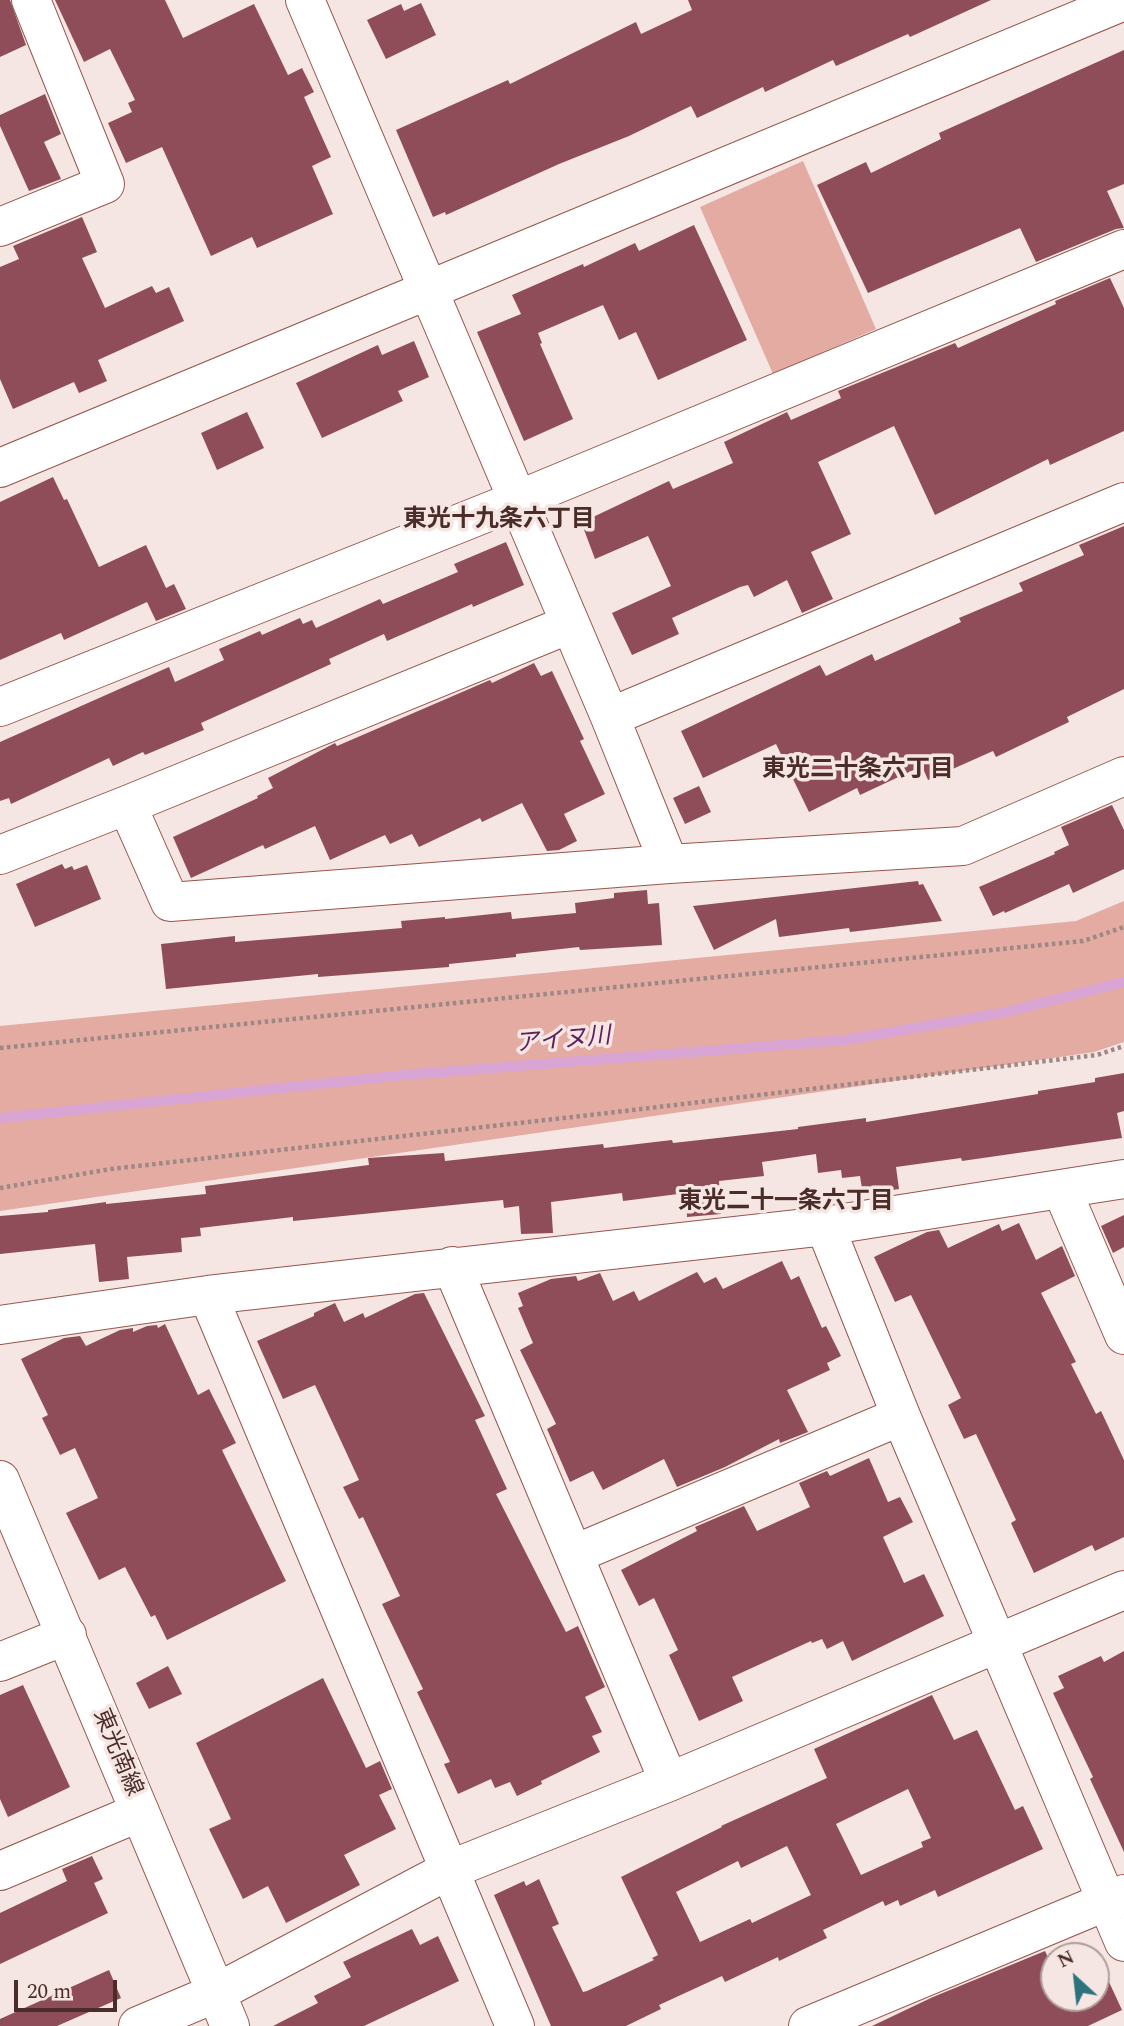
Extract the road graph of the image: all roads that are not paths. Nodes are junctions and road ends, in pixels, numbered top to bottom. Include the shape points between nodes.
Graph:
1 (31, 0) edge
2 (305, 0) edge
3 (1124, 1) edge
4 (0, 227) edge
5 (1124, 249) edge
6 (428, 291) junction
7 (0, 468) edge
8 (518, 500) junction
9 (1124, 502) edge
10 (570, 624) junction
11 (0, 707) edge
12 (610, 717) junction
13 (1124, 776) edge
14 (127, 805) junction
15 (0, 855) edge
16 (669, 864) junction
17 (1124, 1179) edge
18 (1062, 1190) junction
19 (825, 1226) junction
20 (452, 1266) junction
21 (208, 1295) junction
22 (0, 1325) edge
23 (1124, 1335) edge
24 (901, 1416) junction
25 (0, 1480) edge
26 (575, 1554) junction
27 (1124, 1590) edge
28 (67, 1635) junction
29 (999, 1643) junction
30 (0, 1662) edge
31 (669, 1782) junction
32 (141, 1812) junction
33 (449, 1870) junction
34 (0, 1871) edge
35 (1116, 1898) edge
36 (1124, 1942) edge
37 (223, 2010) edge
38 (138, 2026) edge
39 (515, 2026) edge
40 (808, 2026) edge

1 - 4 street via 105,184
2 - 6 street
3 - 6 street
5 - 8 street
6 - 7 street
6 - 8 street
8 - 10 street
8 - 11 street
9 - 12 street
10 - 12 street
10 - 14 street
12 - 16 street
13 - 16 street via 963,846
14 - 15 street
14 - 16 street via 170,902
17 - 18 street
18 - 19 street
18 - 23 street
19 - 20 street
19 - 24 street
20 - 21 street
20 - 26 street
21 - 22 street
21 - 33 street
24 - 26 street
24 - 29 street
25 - 28 street, 東光南線
26 - 31 street
27 - 29 street
28 - 30 street
28 - 32 street, 東光南線
29 - 31 street
29 - 35 street
31 - 33 street
32 - 34 street
32 - 37 street, 東光南線
33 - 37 street
33 - 39 street
35 - 36 street
35 - 40 street
37 - 38 street

